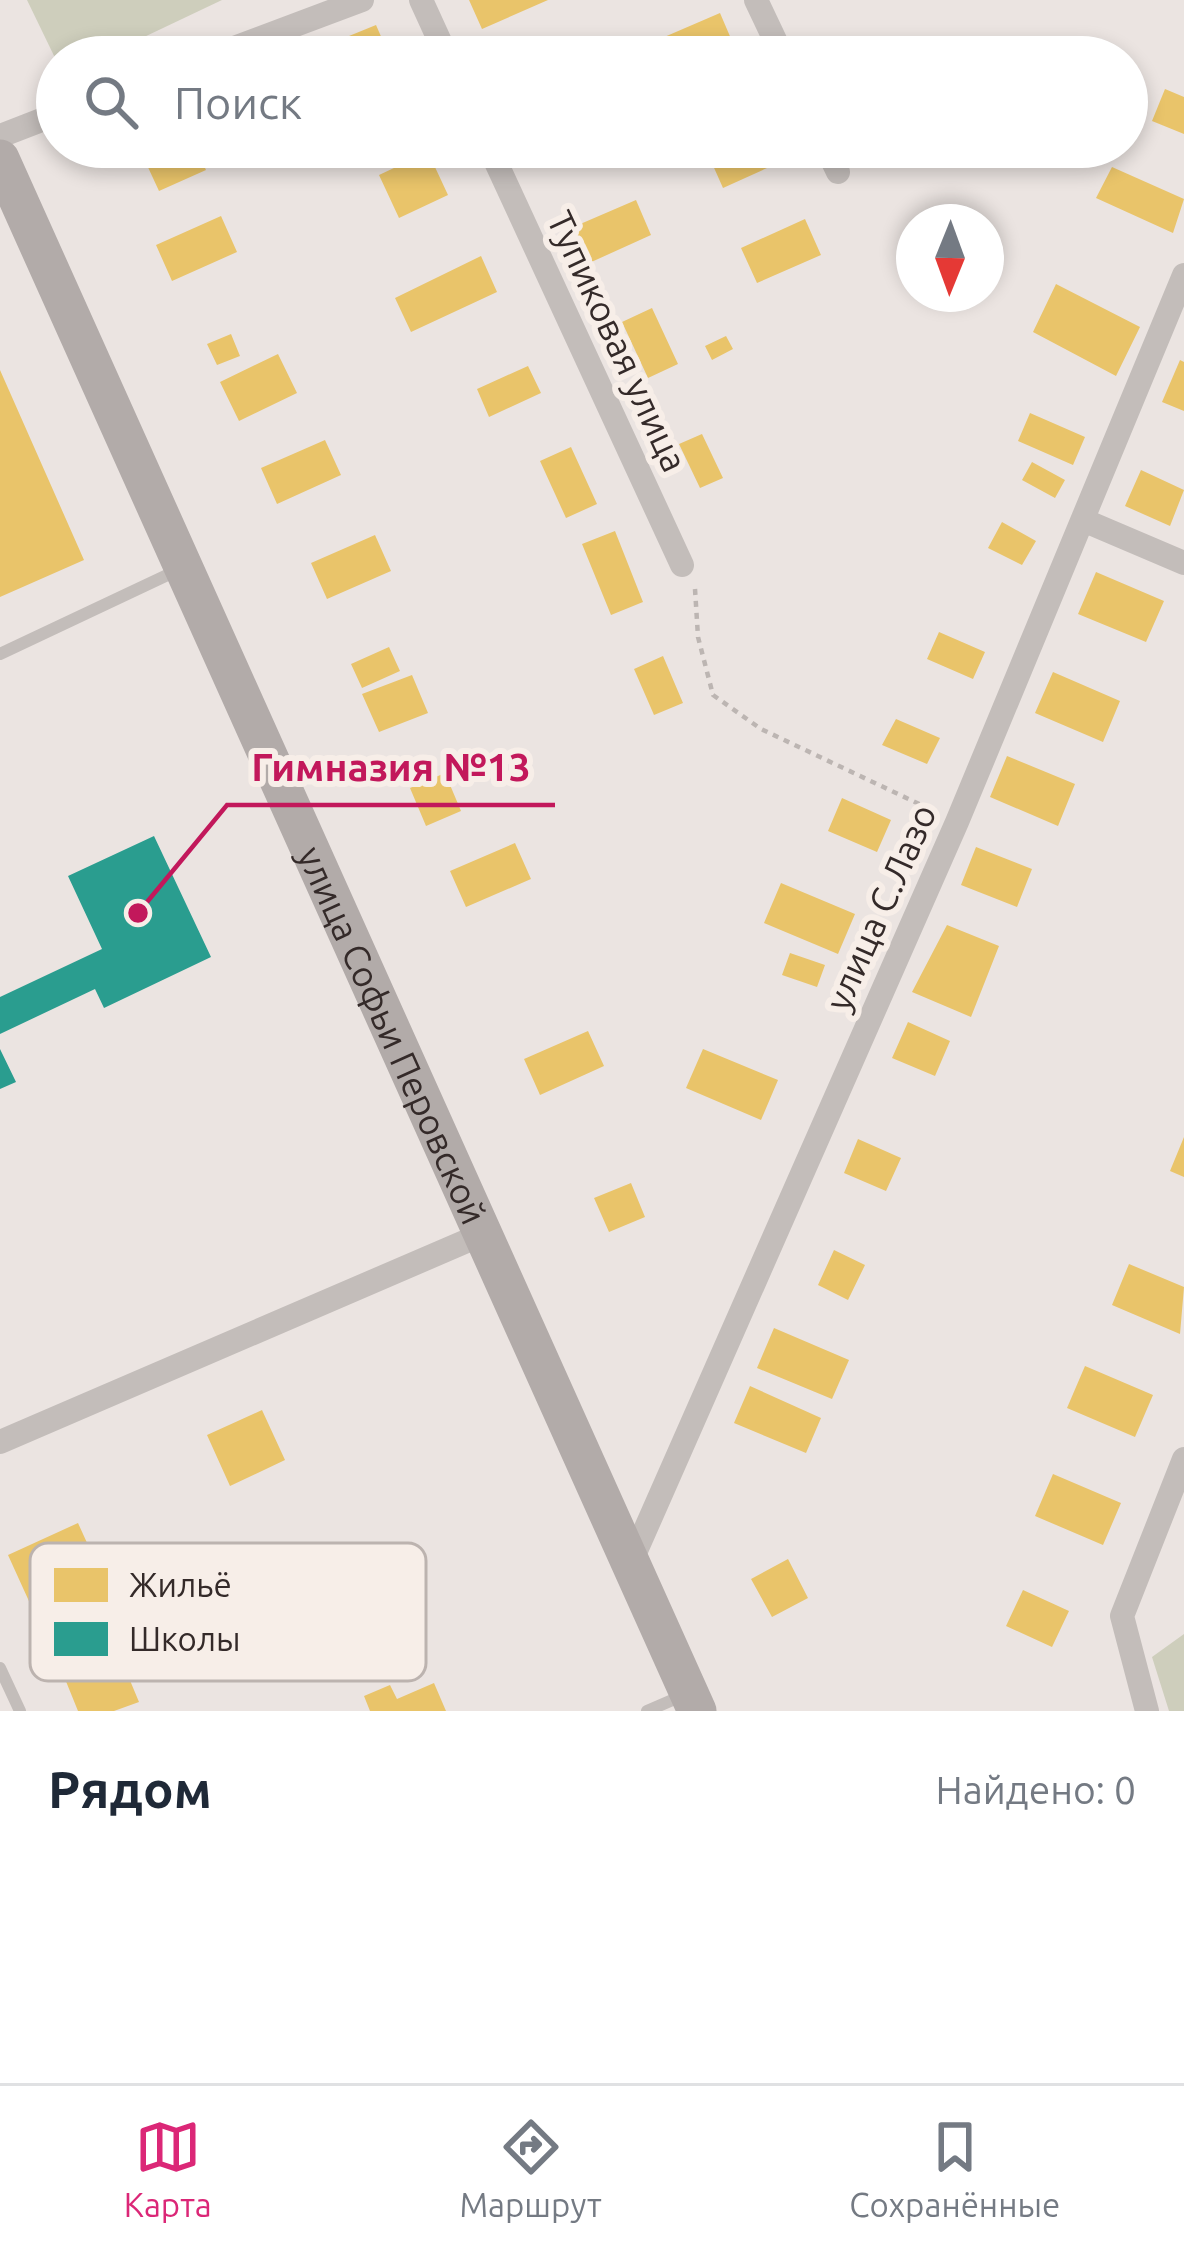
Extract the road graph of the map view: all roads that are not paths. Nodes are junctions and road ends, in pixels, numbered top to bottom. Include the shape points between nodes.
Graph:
1 (362, 0) edge
2 (421, 0) edge
3 (756, 0) edge
4 (266, 36) edge
5 (437, 36) edge
6 (773, 36) edge
7 (36, 122) edge
8 (0, 136) edge
9 (0, 159) edge
10 (499, 168) edge
11 (836, 168) edge
12 (838, 172) dead end
13 (1184, 275) edge
14 (1083, 520) junction
15 (1184, 563) edge
16 (682, 565) road end
17 (184, 567) junction
18 (0, 654) edge
19 (483, 1234) junction
20 (0, 1442) edge
21 (1184, 1459) edge
22 (631, 1562) junction
23 (0, 1668) edge
24 (693, 1702) edge
25 (20, 1711) edge
26 (647, 1711) edge
27 (1147, 1711) edge

1 - 4 street
2 - 5 street
3 - 6 street
7 - 8 street
9 - 17 main road, улица Софьи Перовской
10 - 16 street, Тупиковая улица
11 - 12 street
13 - 14 street, улица С.Лазо
14 - 15 street
14 - 22 street, улица С.Лазо
17 - 18 lane
17 - 19 main road, улица Софьи Перовской
19 - 20 street
19 - 22 main road, улица Софьи Перовской
21 - 27 street via 1122,1616
22 - 24 main road, улица Софьи Перовской
23 - 25 lane
24 - 26 lane

